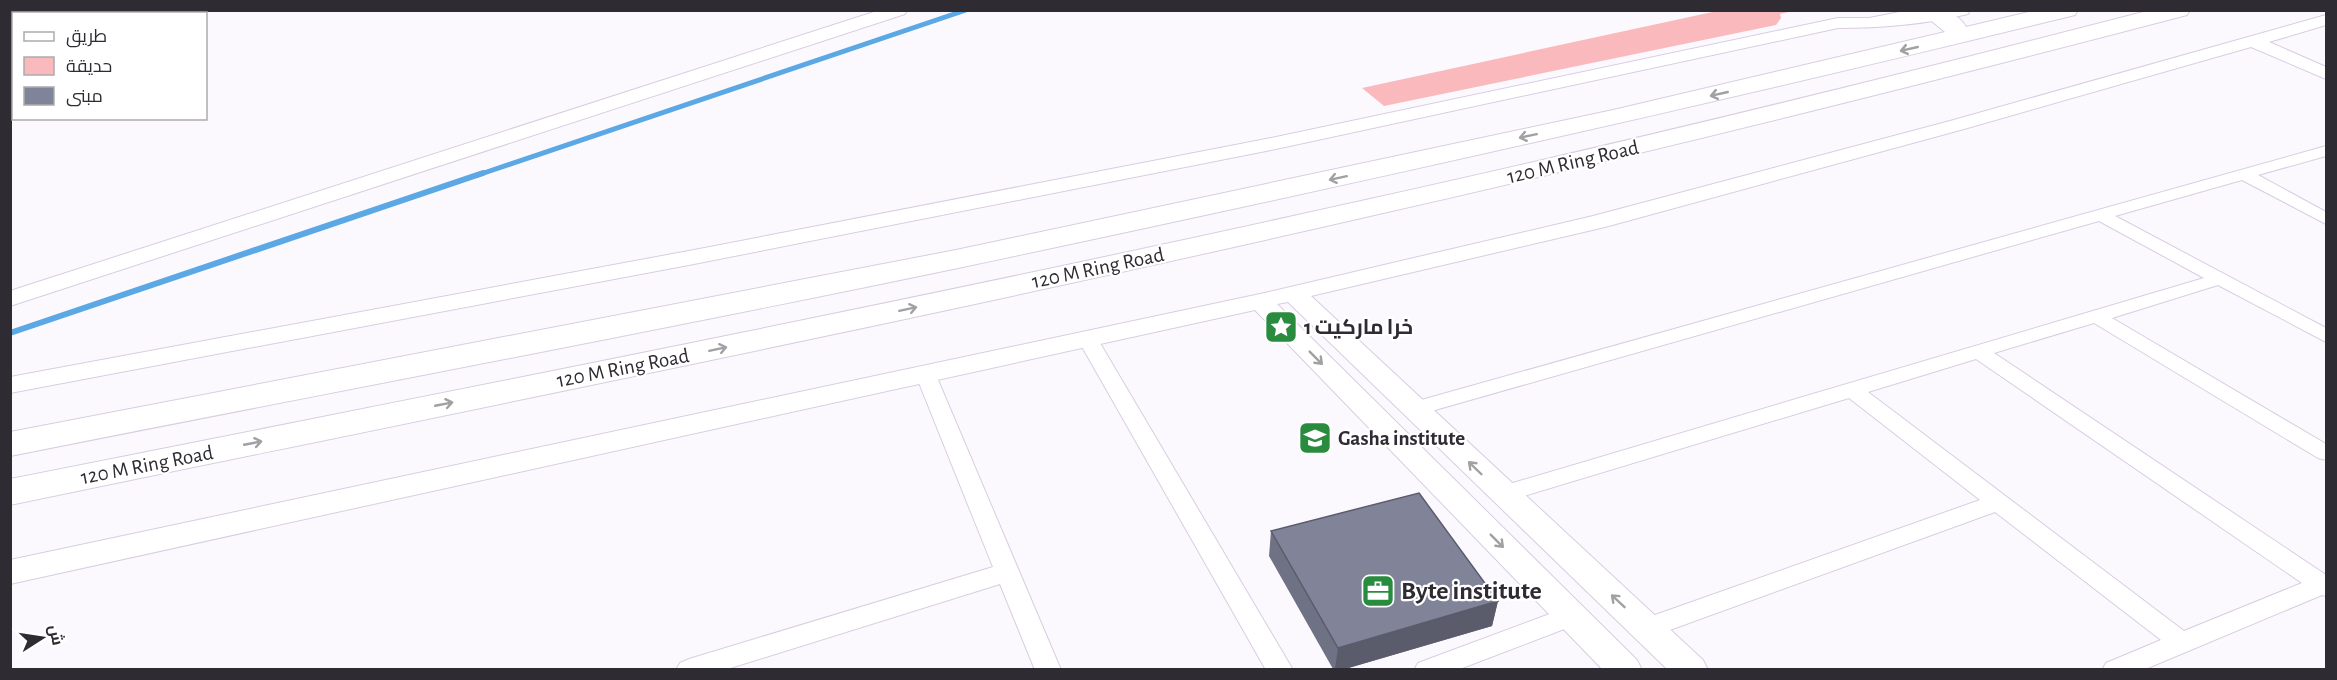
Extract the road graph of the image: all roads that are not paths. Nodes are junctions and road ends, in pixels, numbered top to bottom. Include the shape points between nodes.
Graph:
1 (899, 10) edge
2 (1962, 10) edge
3 (1979, 10) edge
4 (2067, 10) edge
5 (2179, 10) edge
6 (1927, 13) edge
7 (872, 15) edge
8 (1844, 17) edge
9 (2037, 18) junction
10 (2326, 20) edge
11 (1952, 39) junction
12 (2262, 40) junction
13 (2326, 63) edge
14 (2326, 74) edge
15 (2326, 151) edge
16 (2242, 174) junction
17 (2099, 214) junction
18 (2326, 219) edge
19 (2220, 279) junction
20 (1293, 294) junction
21 (10, 299) edge
22 (1260, 301) junction
23 (2096, 316) junction
24 (2326, 336) edge
25 (1087, 338) junction
26 (1978, 352) junction
27 (925, 373) junction
28 (10, 385) edge
29 (1852, 390) junction
30 (1414, 409) junction
31 (10, 444) edge
32 (2326, 453) edge
33 (10, 492) edge
34 (1504, 494) junction
35 (1999, 502) junction
36 (1465, 509) junction
37 (1008, 572) junction
38 (10, 573) edge
39 (2324, 586) edge
40 (1571, 616) junction
41 (1647, 628) junction
42 (2181, 642) junction
43 (689, 669) edge
44 (1048, 669) edge
45 (1280, 669) edge
46 (1427, 669) edge
47 (1625, 669) edge
48 (1691, 669) edge
49 (2115, 669) edge

1 - 7 street
2 - 6 street via 1953,14
3 - 9 highway
4 - 9 highway, 120 M Ring Road
33 -> 5 highway, 120 M Ring Road via 728,347 1413,199 1892,85
6 - 8 street via 1869,23
6 - 11 highway via 1955,26 1957,33
7 - 21 street
8 - 28 street via 1266,145
9 - 11 highway, 120 M Ring Road
10 - 12 street
11 -> 31 highway, 120 M Ring Road via 1613,118 956,259
12 - 13 street
12 - 14 street
12 - 20 street via 1597,222
15 - 16 street
16 - 17 street
16 - 18 street
17 - 19 street
17 - 30 street
19 - 23 street
19 - 24 street
20 - 22 street
20 - 30 street
22 - 25 street
22 -> 36 street
23 - 26 street
23 - 32 street
25 - 27 street
25 - 45 street
26 - 29 street
26 - 39 street
27 - 37 street
27 - 38 street
29 - 34 street
29 - 35 street
34 -> 30 street
34 - 36 street
41 -> 34 street
35 - 41 street
35 - 42 street
36 -> 40 street
37 - 43 street
37 - 44 street
39 - 42 street
40 - 46 street
40 - 47 street
41 - 48 street
42 - 49 street

